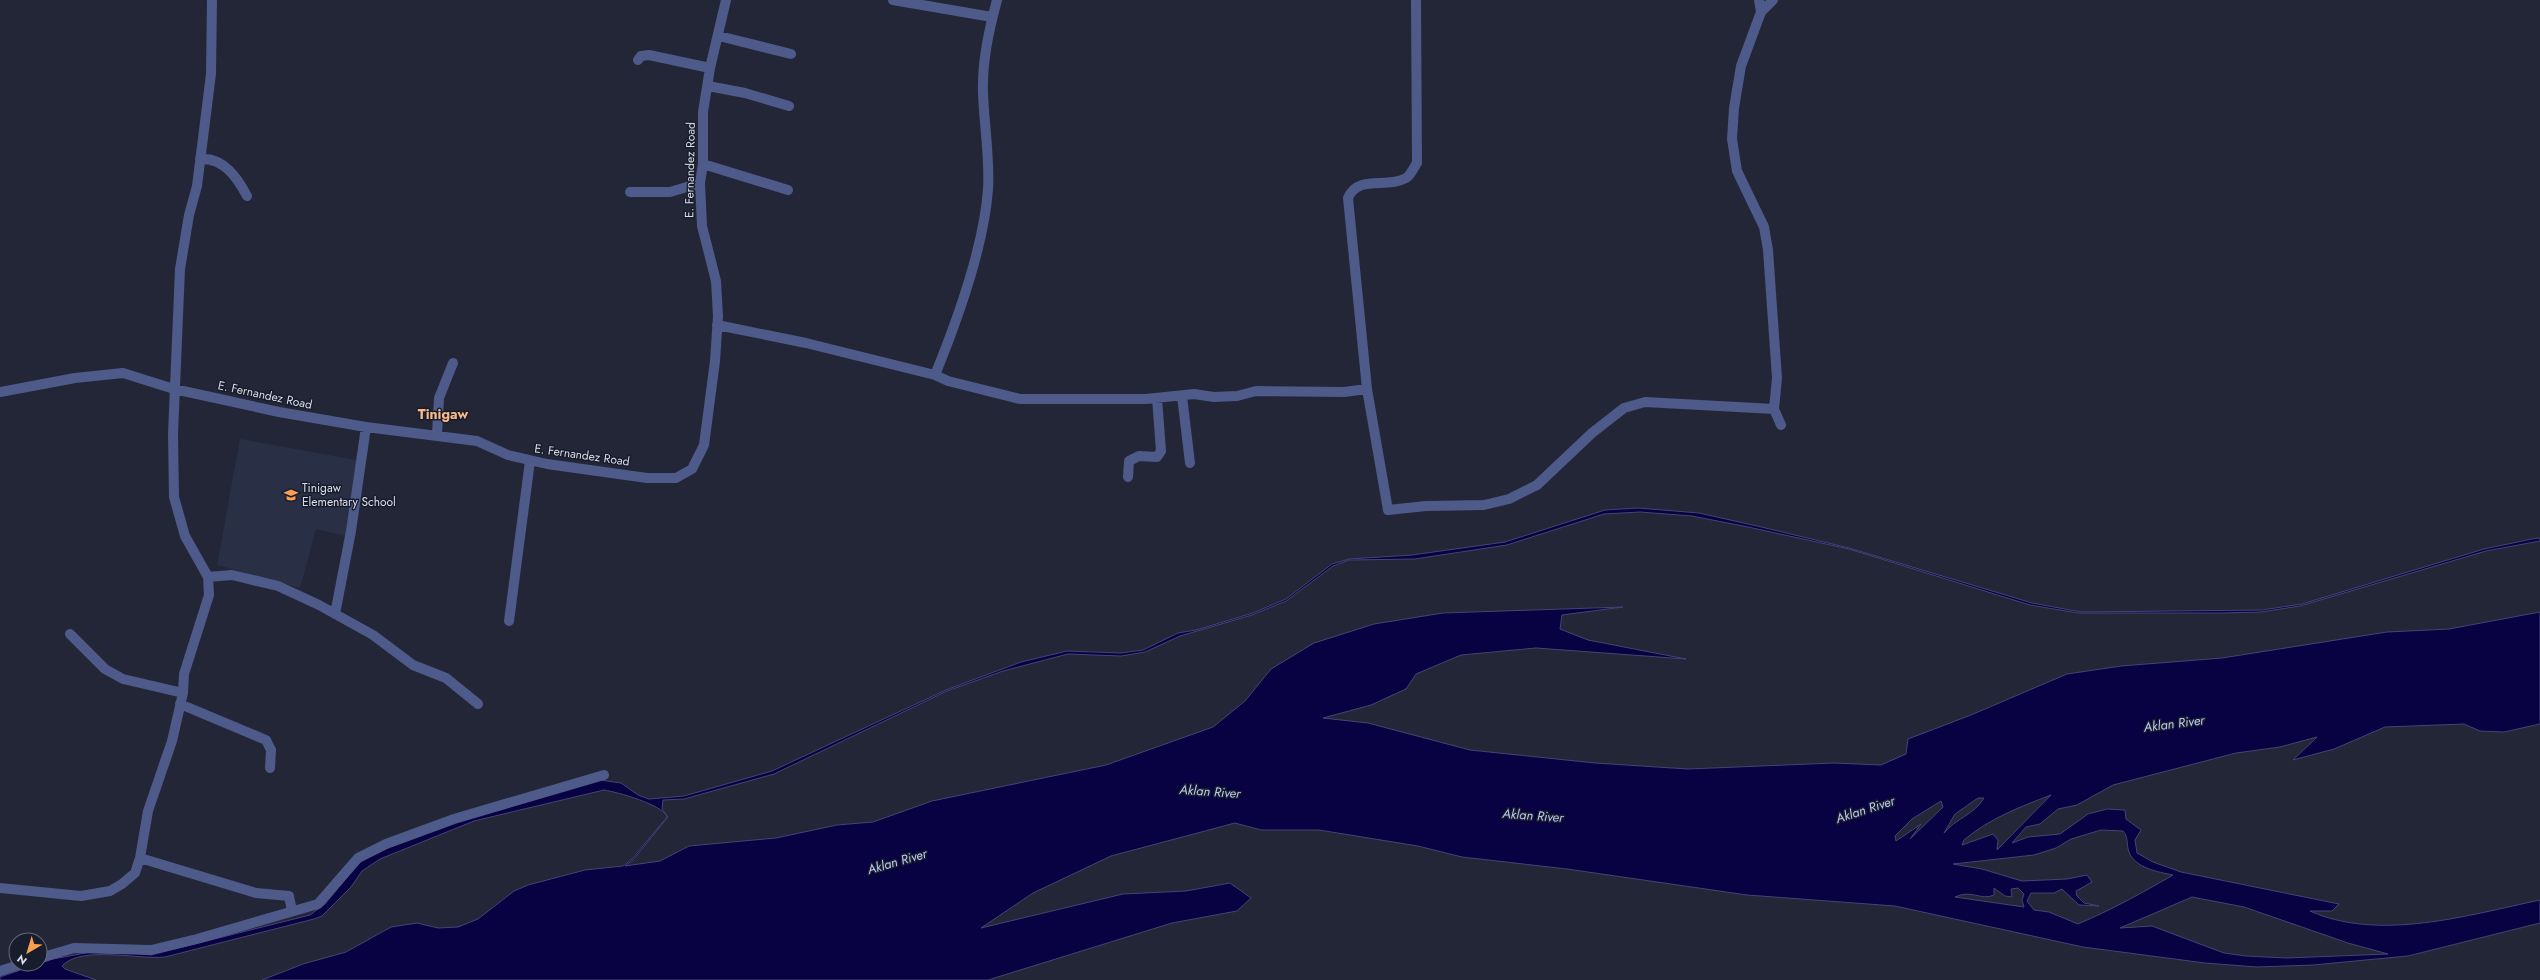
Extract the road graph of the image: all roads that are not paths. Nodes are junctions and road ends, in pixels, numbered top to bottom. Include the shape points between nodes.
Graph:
1 (212, 0) edge
2 (726, 0) edge
3 (893, 0) edge
4 (997, 0) edge
5 (1416, 0) edge
6 (1759, 0) edge
7 (1773, 0) edge
8 (1761, 12) junction
9 (992, 17) junction
10 (719, 36) junction
11 (791, 54) dead end
12 (638, 60) dead end
13 (710, 68) junction
14 (708, 86) junction
15 (788, 106) dead end
16 (200, 159) junction
17 (703, 164) junction
18 (700, 183) junction
19 (788, 190) dead end
20 (630, 192) dead end
21 (247, 196) dead end
22 (717, 325) junction
23 (453, 363) dead end
24 (935, 375) junction
25 (174, 389) junction
26 (1367, 389) junction
27 (0, 392) edge
28 (1182, 396) junction
29 (1157, 398) junction
30 (1774, 409) junction
31 (1782, 424) dead end
32 (366, 427) junction
33 (437, 434) junction
34 (530, 461) junction
35 (1190, 463) dead end
36 (1128, 477) dead end
37 (208, 577) junction
38 (335, 614) junction
39 (509, 621) dead end
40 (70, 634) dead end
41 (183, 693) junction
42 (180, 704) junction
43 (478, 704) dead end
44 (270, 768) dead end
45 (604, 775) dead end
46 (140, 858) junction
47 (0, 888) edge
48 (292, 911) junction
49 (48, 956) edge

1 - 16 street via 211,74
2 - 10 street, E. Fernandez Road
3 - 9 street
4 - 9 street
5 - 26 street via 1417,162 1408,177 1397,182 1360,184 1352,189 1348,198
6 - 8 street
7 - 8 street
8 - 30 street via 1741,66 1732,139 1737,171 1764,227 1768,250 1777,378
9 - 24 street via 987,38 983,90 988,188 984,221 953,332
10 - 11 street
10 - 13 street, E. Fernandez Road
12 - 13 street via 641,56 649,55
13 - 14 street, E. Fernandez Road
14 - 15 street via 745,93
14 - 17 street, E. Fernandez Road via 702,131
16 - 21 street via 223,165 234,173
16 - 25 street via 180,269
17 - 18 street, E. Fernandez Road
17 - 19 street
18 - 20 street via 670,192
18 - 22 street, E. Fernandez Road via 702,226 716,281
22 - 24 street via 806,343
22 - 34 street, E. Fernandez Road via 704,445 692,469 676,478 662,479
23 - 33 street via 439,398
24 - 29 street via 948,381 1020,399
25 - 27 street, E. Fernandez Road via 123,373 75,378
25 - 32 street, E. Fernandez Road via 260,409
25 - 37 street via 174,497 185,536
26 - 28 street via 1344,392 1256,391 1237,396 1214,397 1194,394
26 - 30 street via 1388,510 1484,504 1509,499 1537,485 1592,433 1624,408 1645,402
28 - 29 street
28 - 35 street
29 - 36 street via 1161,451 1157,457 1139,456 1129,461
30 - 31 street
32 - 33 street, E. Fernandez Road
32 - 38 street via 352,531
33 - 34 street, E. Fernandez Road via 477,441 508,455
34 - 39 street
37 - 38 street via 232,575 278,586
37 - 41 street via 209,595 184,674
38 - 43 street via 373,635 413,665 446,678
40 - 41 street via 104,669 122,679
41 - 42 street
42 - 44 street via 266,740 272,750
42 - 46 street via 172,741 148,811
45 - 48 street via 454,819 386,844 358,858 318,904
46 - 47 street via 135,873 110,891 81,896
46 - 48 street via 256,893 289,896
48 - 49 street via 151,950 74,948

